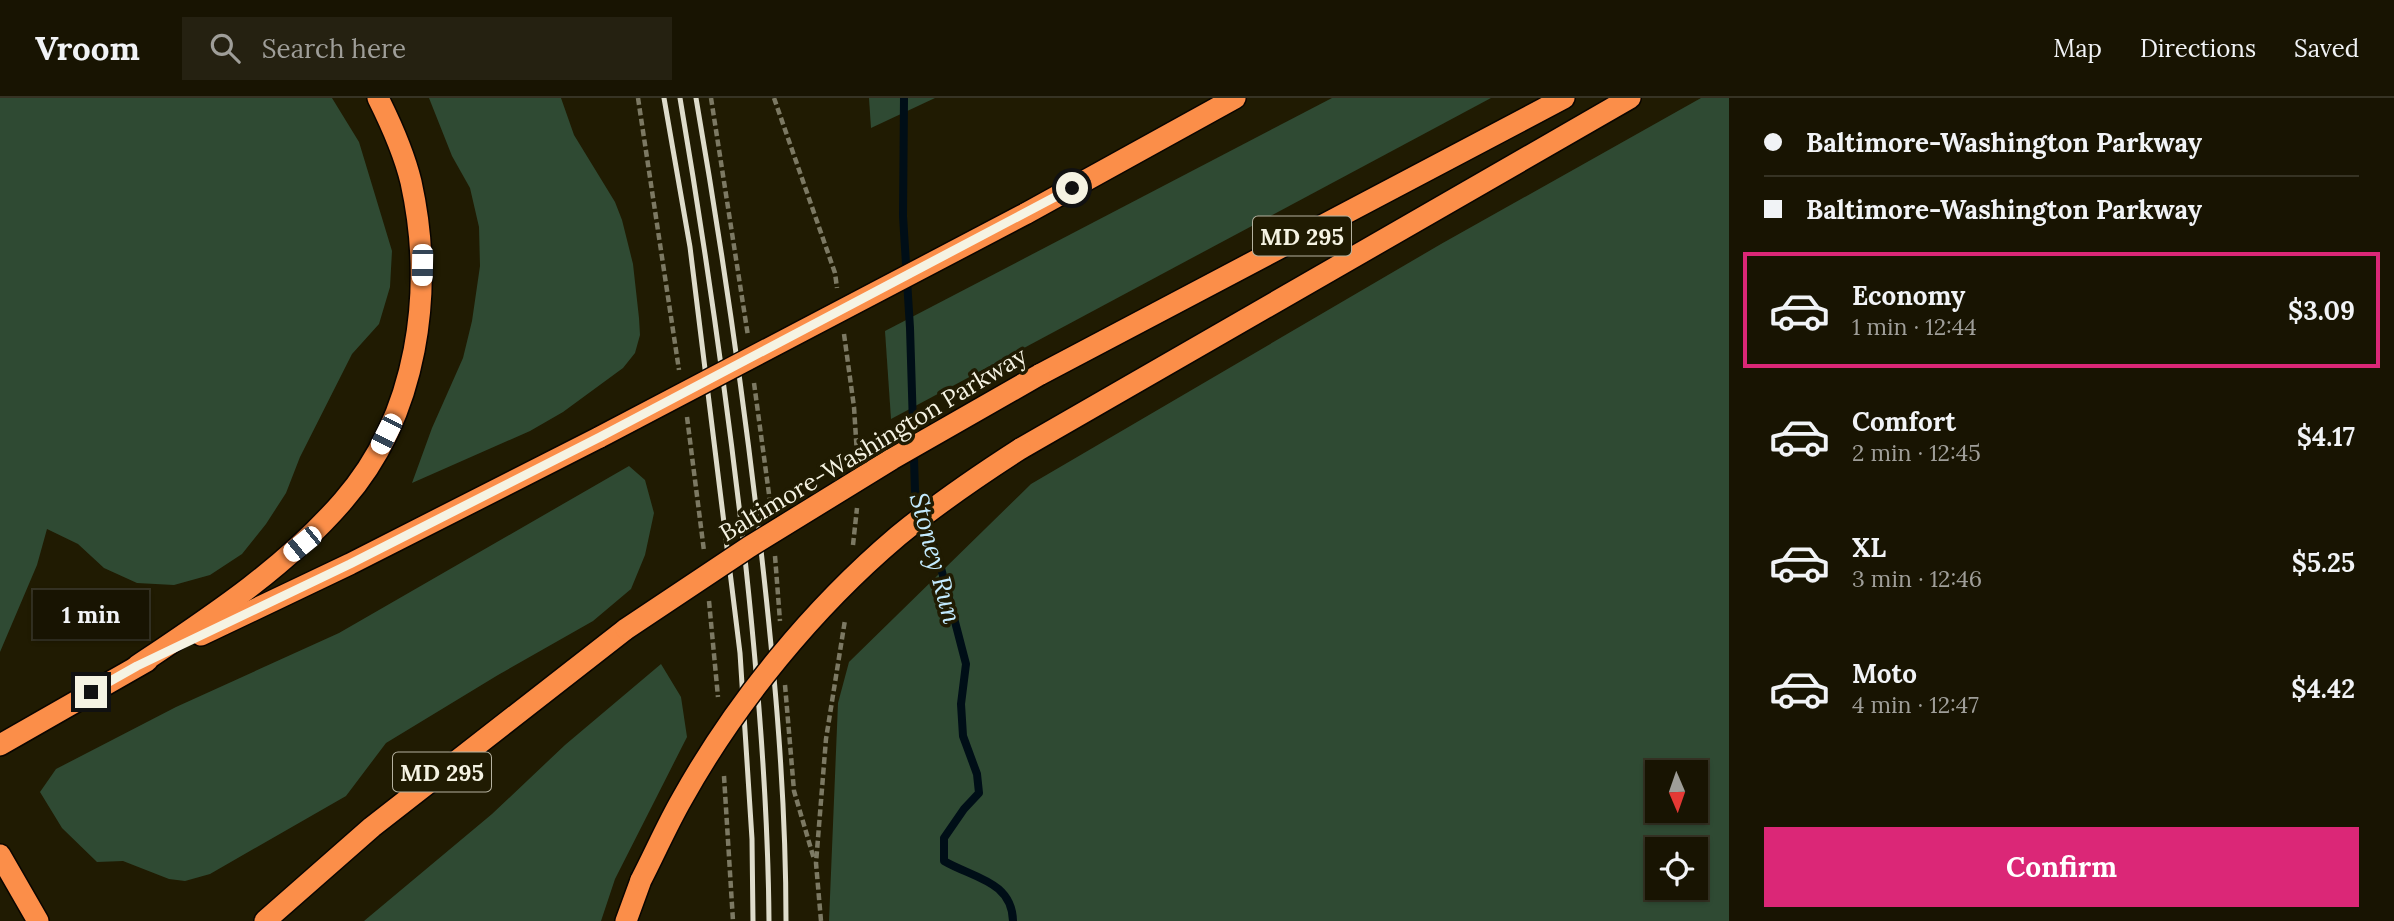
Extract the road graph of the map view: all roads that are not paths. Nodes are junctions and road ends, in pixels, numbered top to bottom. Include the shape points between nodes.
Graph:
1 (378, 98) edge
2 (1235, 98) edge
3 (1564, 98) edge
4 (1630, 98) edge
5 (137, 666) junction
6 (0, 745) edge
7 (0, 855) edge
8 (38, 921) edge
9 (265, 921) edge
10 (626, 921) edge

1 - 5 highway via 410,178 422,265 422,308 398,411 375,457 352,489 302,544 225,607
2 - 5 highway, bridge via 600,437
3 - 9 highway, Baltimore-Washington Parkway / MD 295, bridge via 1039,374 749,547 626,629 372,827
4 - 10 highway, bridge via 1020,449 957,490 898,537 791,644 720,737 681,800
5 - 6 highway
7 - 8 highway

